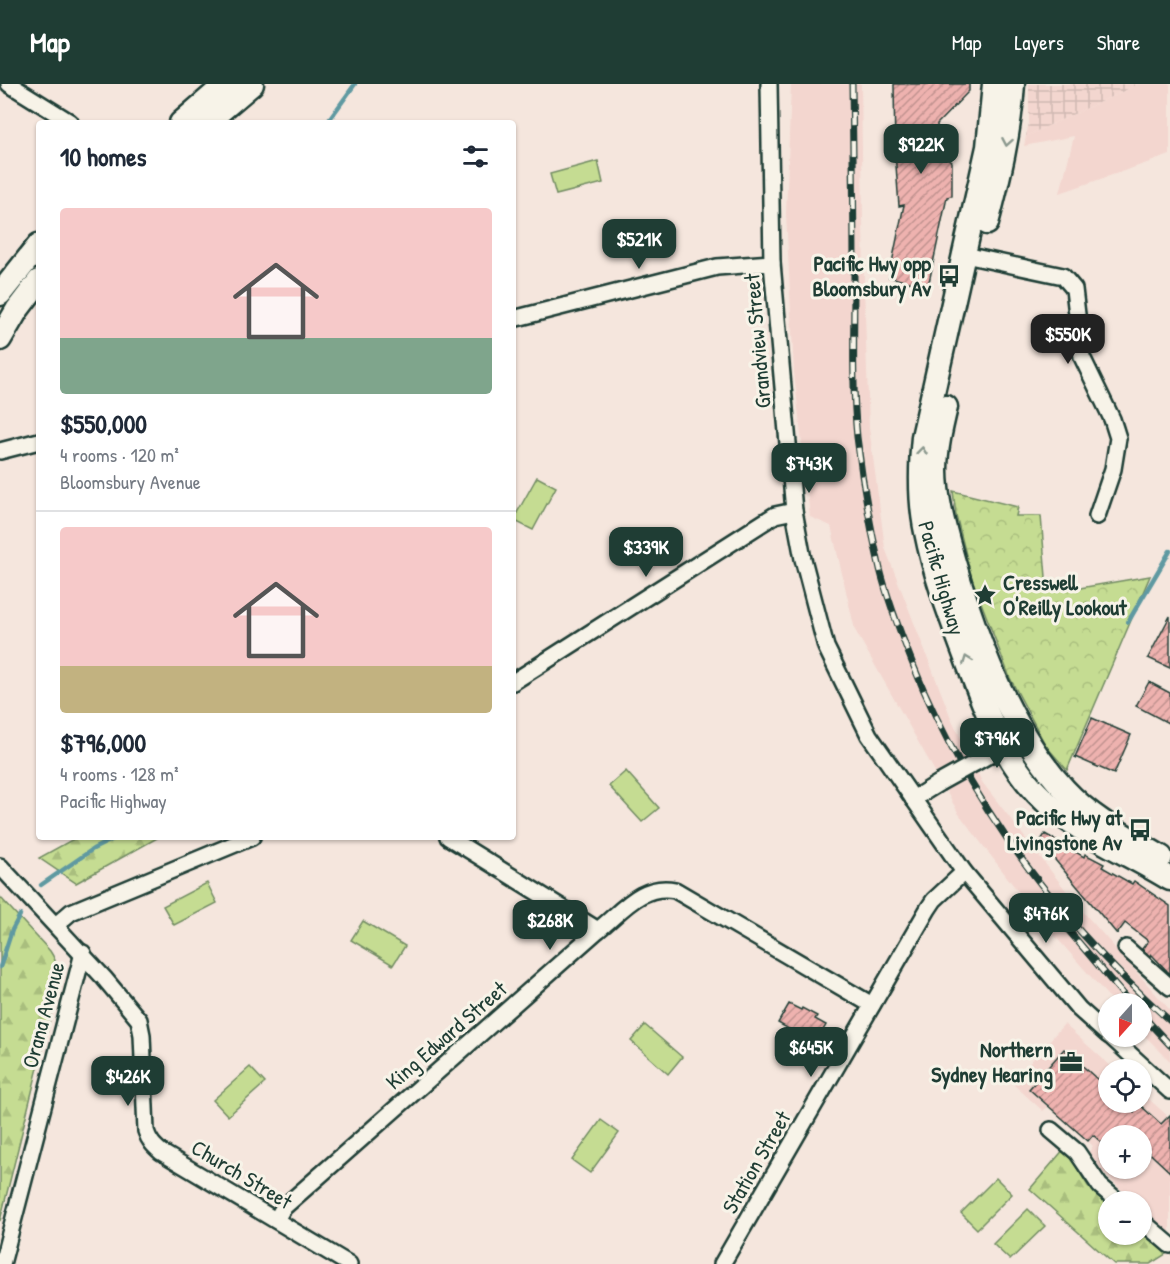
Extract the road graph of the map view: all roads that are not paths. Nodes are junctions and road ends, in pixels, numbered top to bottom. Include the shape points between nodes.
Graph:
1 (9, 84) edge
2 (226, 84) edge
3 (252, 84) edge
4 (769, 84) edge
5 (994, 84) edge
6 (1013, 84) edge
7 (67, 120) edge
8 (184, 120) edge
9 (210, 120) edge
10 (36, 249) edge
11 (972, 257) junction
12 (772, 263) junction
13 (36, 285) edge
14 (0, 294) edge
15 (516, 318) edge
16 (0, 339) edge
17 (36, 442) edge
18 (0, 450) edge
19 (794, 511) junction
20 (1097, 516) dead end
21 (516, 680) edge
22 (1024, 735) junction
23 (1004, 747) junction
24 (913, 799) junction
25 (245, 840) edge
26 (453, 840) edge
27 (1170, 862) edge
28 (0, 866) edge
29 (964, 872) junction
30 (1170, 879) edge
31 (56, 925) junction
32 (598, 930) junction
33 (1126, 948) dead end
34 (82, 952) junction
35 (1170, 987) edge
36 (872, 1005) junction
37 (1098, 1026) edge
38 (1121, 1047) edge
39 (1170, 1091) edge
40 (1051, 1130) dead end
41 (1106, 1191) edge
42 (276, 1220) junction
43 (1152, 1230) edge
44 (1170, 1245) edge
45 (2, 1264) edge
46 (349, 1264) edge
47 (722, 1264) edge

1 - 7 street
2 - 8 highway
3 - 9 highway
4 - 12 street, Grandview Street
5 - 11 highway, Pacific Highway
6 -> 11 highway, Pacific Highway via 1005,153
10 - 14 highway
11 - 20 street via 1063,276 1074,289 1082,357 1118,438 1113,469
11 - 22 highway, Pacific Highway via 940,434 938,496 966,605
23 -> 11 highway, Pacific Highway via 975,683 936,572 921,498 923,437
12 - 15 street via 717,267
12 - 19 street, Grandview Street
13 - 16 highway
17 - 18 street
19 - 21 street via 775,515
19 - 24 street, Grandview Street via 826,647 869,735
22 - 23 street
22 - 27 highway, Pacific Highway via 1039,759 1081,806 1102,823
23 - 24 street, bridge
23 - 30 highway, Pacific Highway via 1037,794 1061,815 1086,834
24 - 29 street, Grandview Street
25 - 31 street via 71,912
26 - 32 street
28 - 31 street, Church Street
29 - 36 street, Station Street via 934,900
29 - 37 street, Grandview Street via 1079,1009
31 - 34 street, Church Street
32 - 36 street, King Edward Street via 640,895 663,888 675,890
32 - 42 street, King Edward Street via 283,1208
33 - 35 street
34 - 42 street, Church Street via 134,1013 142,1028 148,1139 161,1152
34 - 45 street, Orana Avenue
36 - 47 street, Station Street
38 - 39 street, Grandview Street
40 - 41 street via 1077,1152
42 - 46 street, Church Street
43 - 44 street

